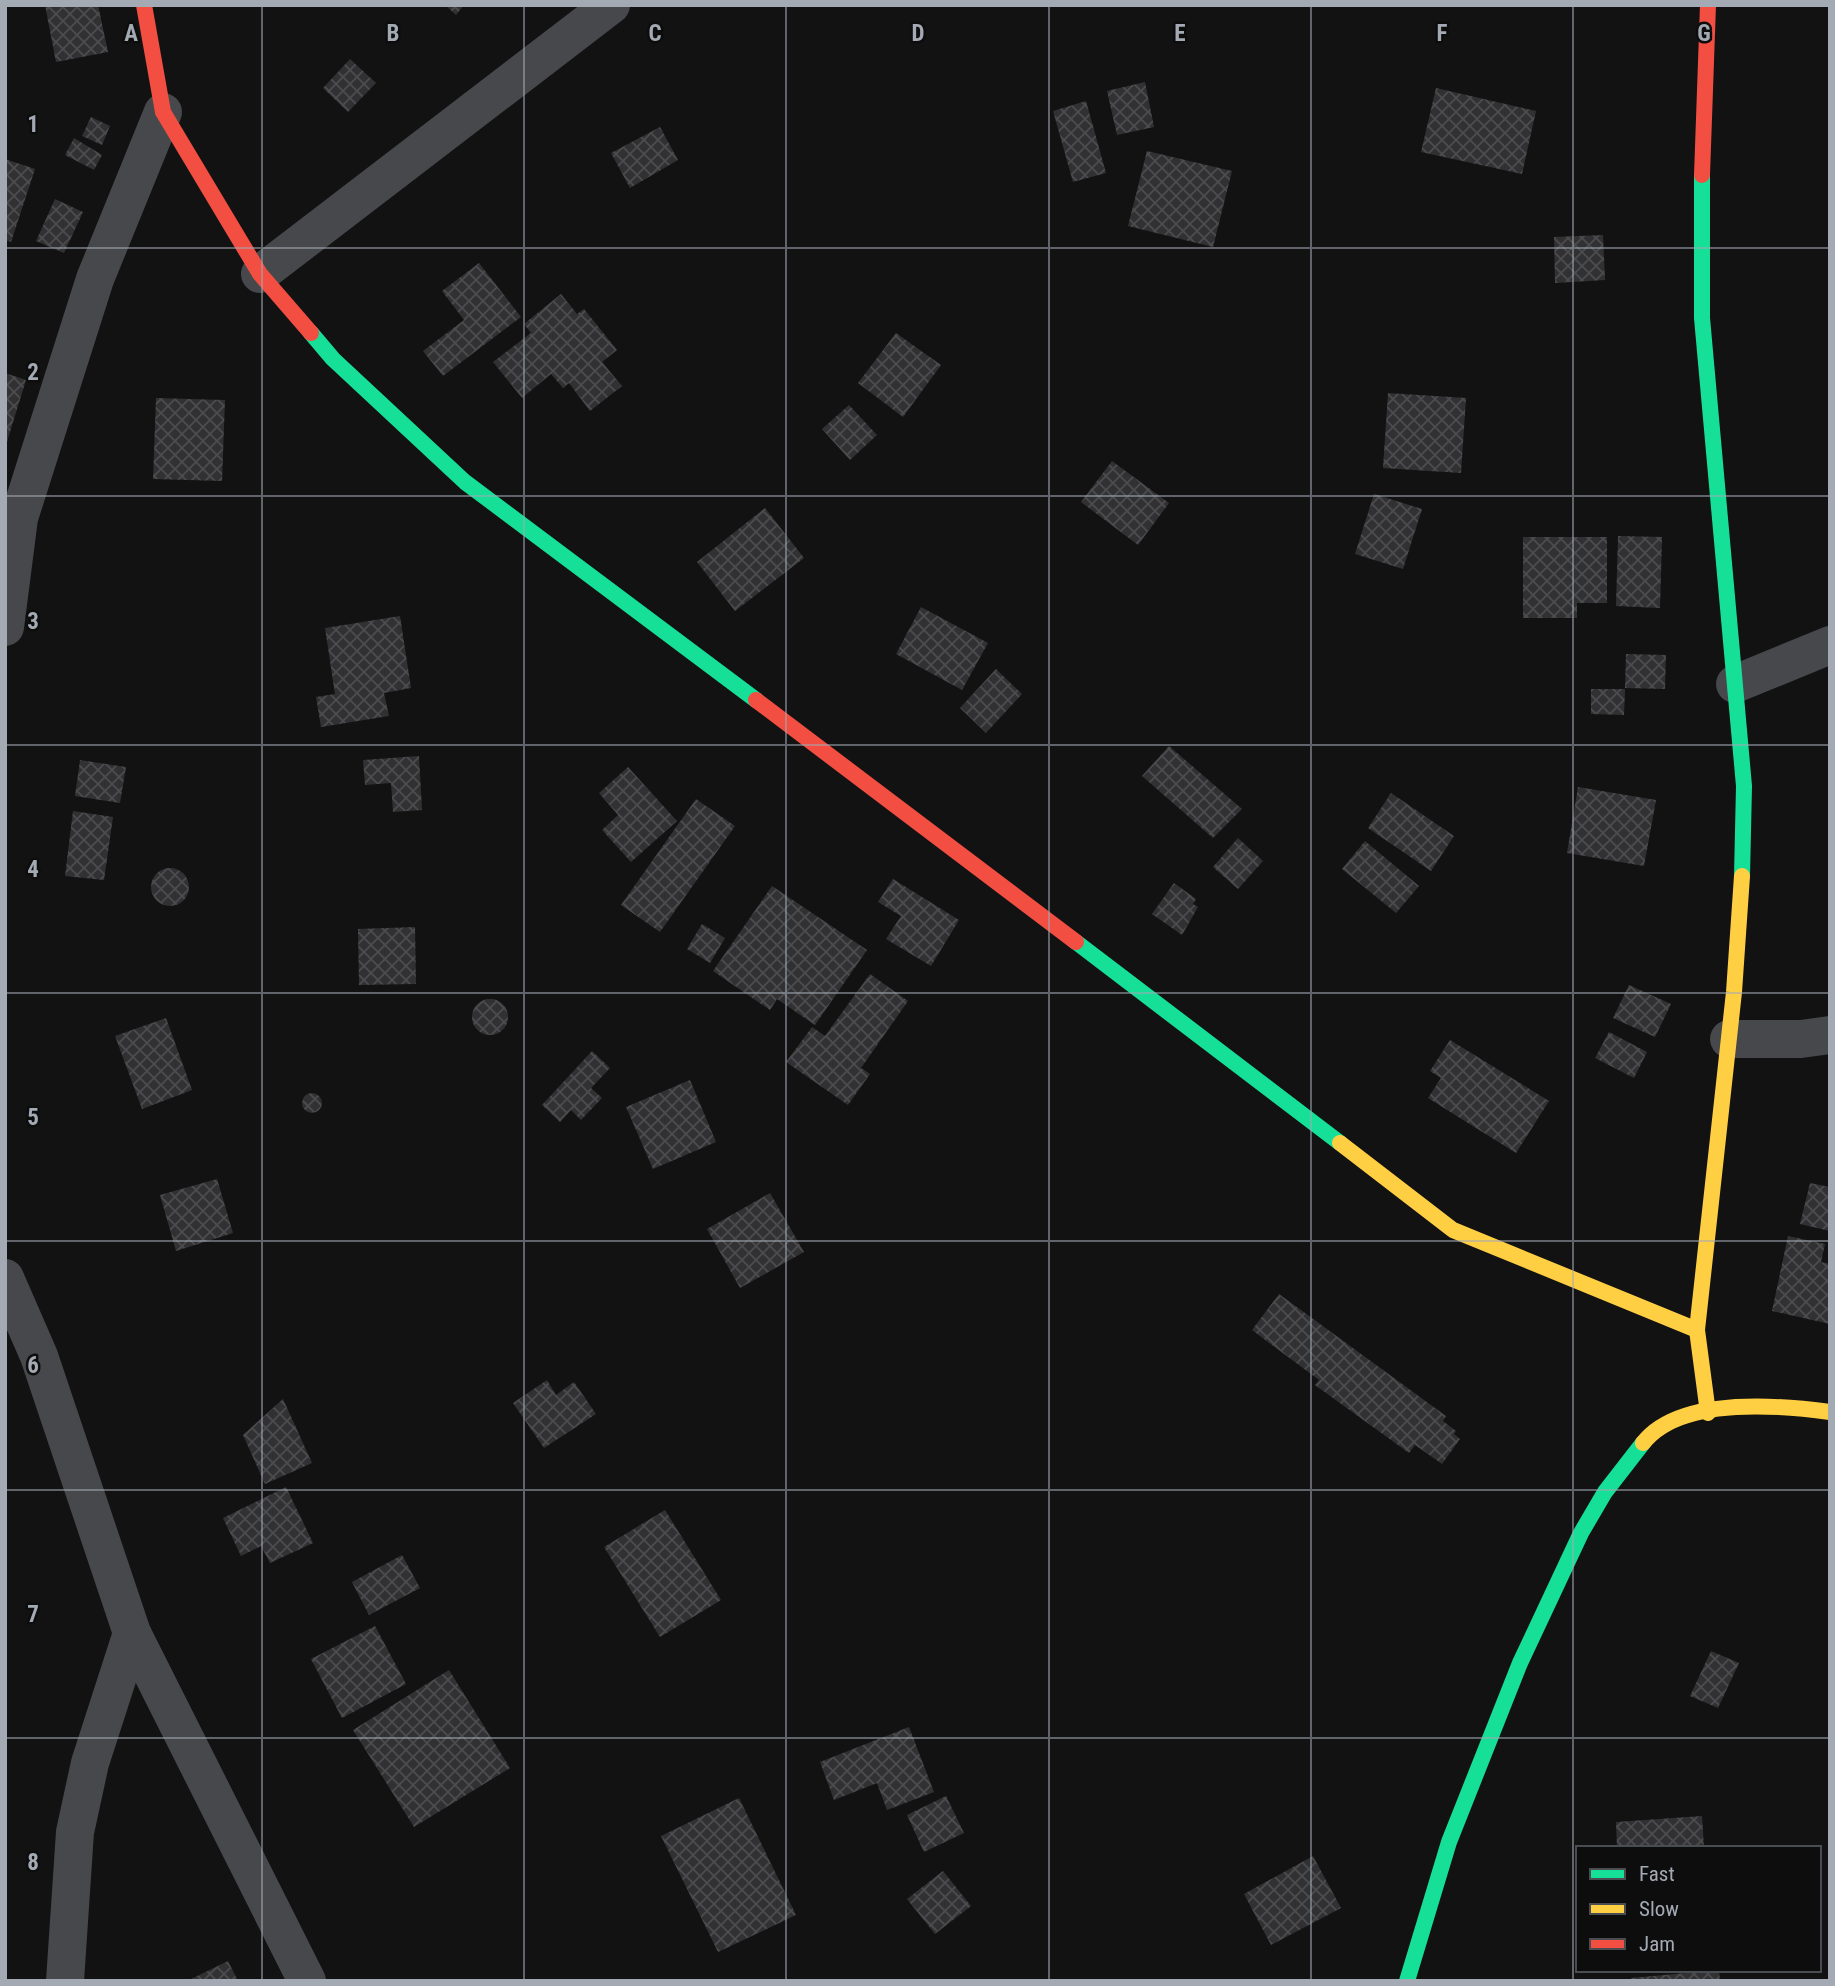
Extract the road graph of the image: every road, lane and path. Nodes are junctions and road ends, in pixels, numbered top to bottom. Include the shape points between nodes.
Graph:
1 (144, 5) edge
2 (611, 5) edge
3 (1709, 5) edge
4 (163, 112) junction
5 (260, 274) junction
6 (5, 627) edge
7 (1830, 645) edge
8 (1735, 684) junction
9 (1830, 1035) edge
10 (1729, 1039) junction
11 (5, 1278) edge
12 (1697, 1330) junction
13 (1830, 1412) edge
14 (1708, 1413) junction
15 (132, 1633) junction
16 (65, 1981) edge
17 (307, 1981) edge
18 (1407, 1981) edge

1 - 4 street
2 - 5 street
3 - 8 street via 1700,236 1702,318
4 - 5 street
4 - 6 street via 95,279 34,468 19,518
5 - 12 street via 333,359 464,482 1453,1230
7 - 8 street
8 - 10 street via 1744,786 1742,886
9 - 10 street via 1801,1040
10 - 12 street
11 - 15 street via 39,1356
12 - 14 street
13 - 14 street via 1780,1404
14 - 18 street via 1656,1428 1618,1471 1576,1540 1500,1707 1429,1899
15 - 16 street via 90,1763 75,1832
15 - 17 street

